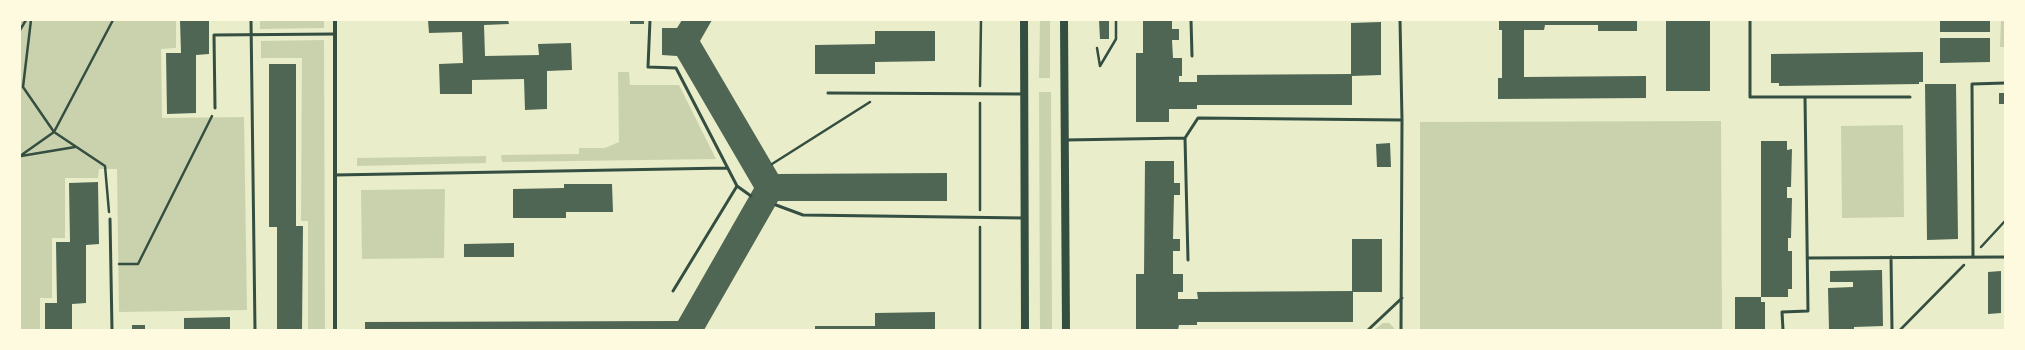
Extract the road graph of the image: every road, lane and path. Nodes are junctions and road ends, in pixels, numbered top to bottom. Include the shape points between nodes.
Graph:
1 (26, 20) edge
2 (31, 20) edge
3 (113, 20) edge
4 (251, 20) edge
5 (335, 20) edge
6 (650, 20) edge
7 (980, 20) edge
8 (1024, 20) edge
9 (1064, 20) edge
10 (1116, 20) edge
11 (1191, 20) edge
12 (1400, 20) edge
13 (1750, 20) edge
14 (20, 30) edge
15 (335, 34) junction
16 (251, 35) junction
17 (1097, 48) dead end
18 (1192, 56) dead end
19 (2005, 83) edge
20 (828, 93) dead end
21 (884, 93) junction
22 (980, 94) junction
23 (1024, 94) junction
24 (1805, 97) junction
25 (1910, 97) dead end
26 (215, 108) joint
27 (1402, 120) junction
28 (54, 132) junction
29 (1185, 138) junction
30 (1065, 140) junction
31 (76, 147) junction
32 (20, 156) edge
33 (772, 164) dead end
34 (727, 168) junction
35 (335, 175) junction
36 (737, 186) junction
37 (751, 196) dead end
38 (776, 205) dead end
39 (980, 217) junction
40 (1025, 218) junction
41 (110, 219) joint
42 (2005, 221) edge
43 (1973, 257) junction
44 (2005, 257) edge
45 (1807, 258) junction
46 (1891, 258) junction
47 (1188, 260) dead end
48 (111, 264) junction
49 (673, 291) dead end
50 (1402, 298) junction
51 (112, 330) edge
52 (255, 330) edge
53 (335, 330) edge
54 (980, 330) edge
55 (1025, 330) edge
56 (1066, 330) edge
57 (1368, 330) edge
58 (1401, 330) edge
59 (1783, 330) edge
60 (1892, 330) edge
61 (1900, 330) edge

1 - 14 path
2 - 28 path via 23,88
3 - 28 path
4 - 16 lane
5 - 15 street
6 - 34 lane via 648,67 676,68
7 - 22 path
8 - 23 main road
9 - 30 main road
10 - 17 path via 1116,39 1100,66
11 - 18 lane
12 - 27 lane
13 - 24 lane via 1750,97
15 - 16 lane
15 - 35 street
16 - 26 lane via 214,35
16 - 52 lane
19 - 43 lane via 1972,84
20 - 21 lane
21 - 22 lane
21 - 33 path
22 - 23 lane
22 - 39 path
23 - 40 main road
24 - 25 lane
24 - 45 lane
26 - 48 path via 138,264
27 - 29 lane via 1198,118
27 - 50 lane
28 - 31 path
28 - 32 path
29 - 30 lane
29 - 47 lane
30 - 56 main road
31 - 32 path
31 - 41 path via 105,166
34 - 35 lane
34 - 36 lane
35 - 53 street
36 - 37 lane
36 - 49 lane
38 - 39 lane via 803,214
39 - 40 lane
39 - 54 path
40 - 55 main road
41 - 48 lane
42 - 43 path
43 - 44 lane
43 - 46 lane
43 - 61 path
45 - 46 lane
45 - 59 lane via 1808,311 1782,312
46 - 60 lane
48 - 51 lane
50 - 57 lane
50 - 58 lane

